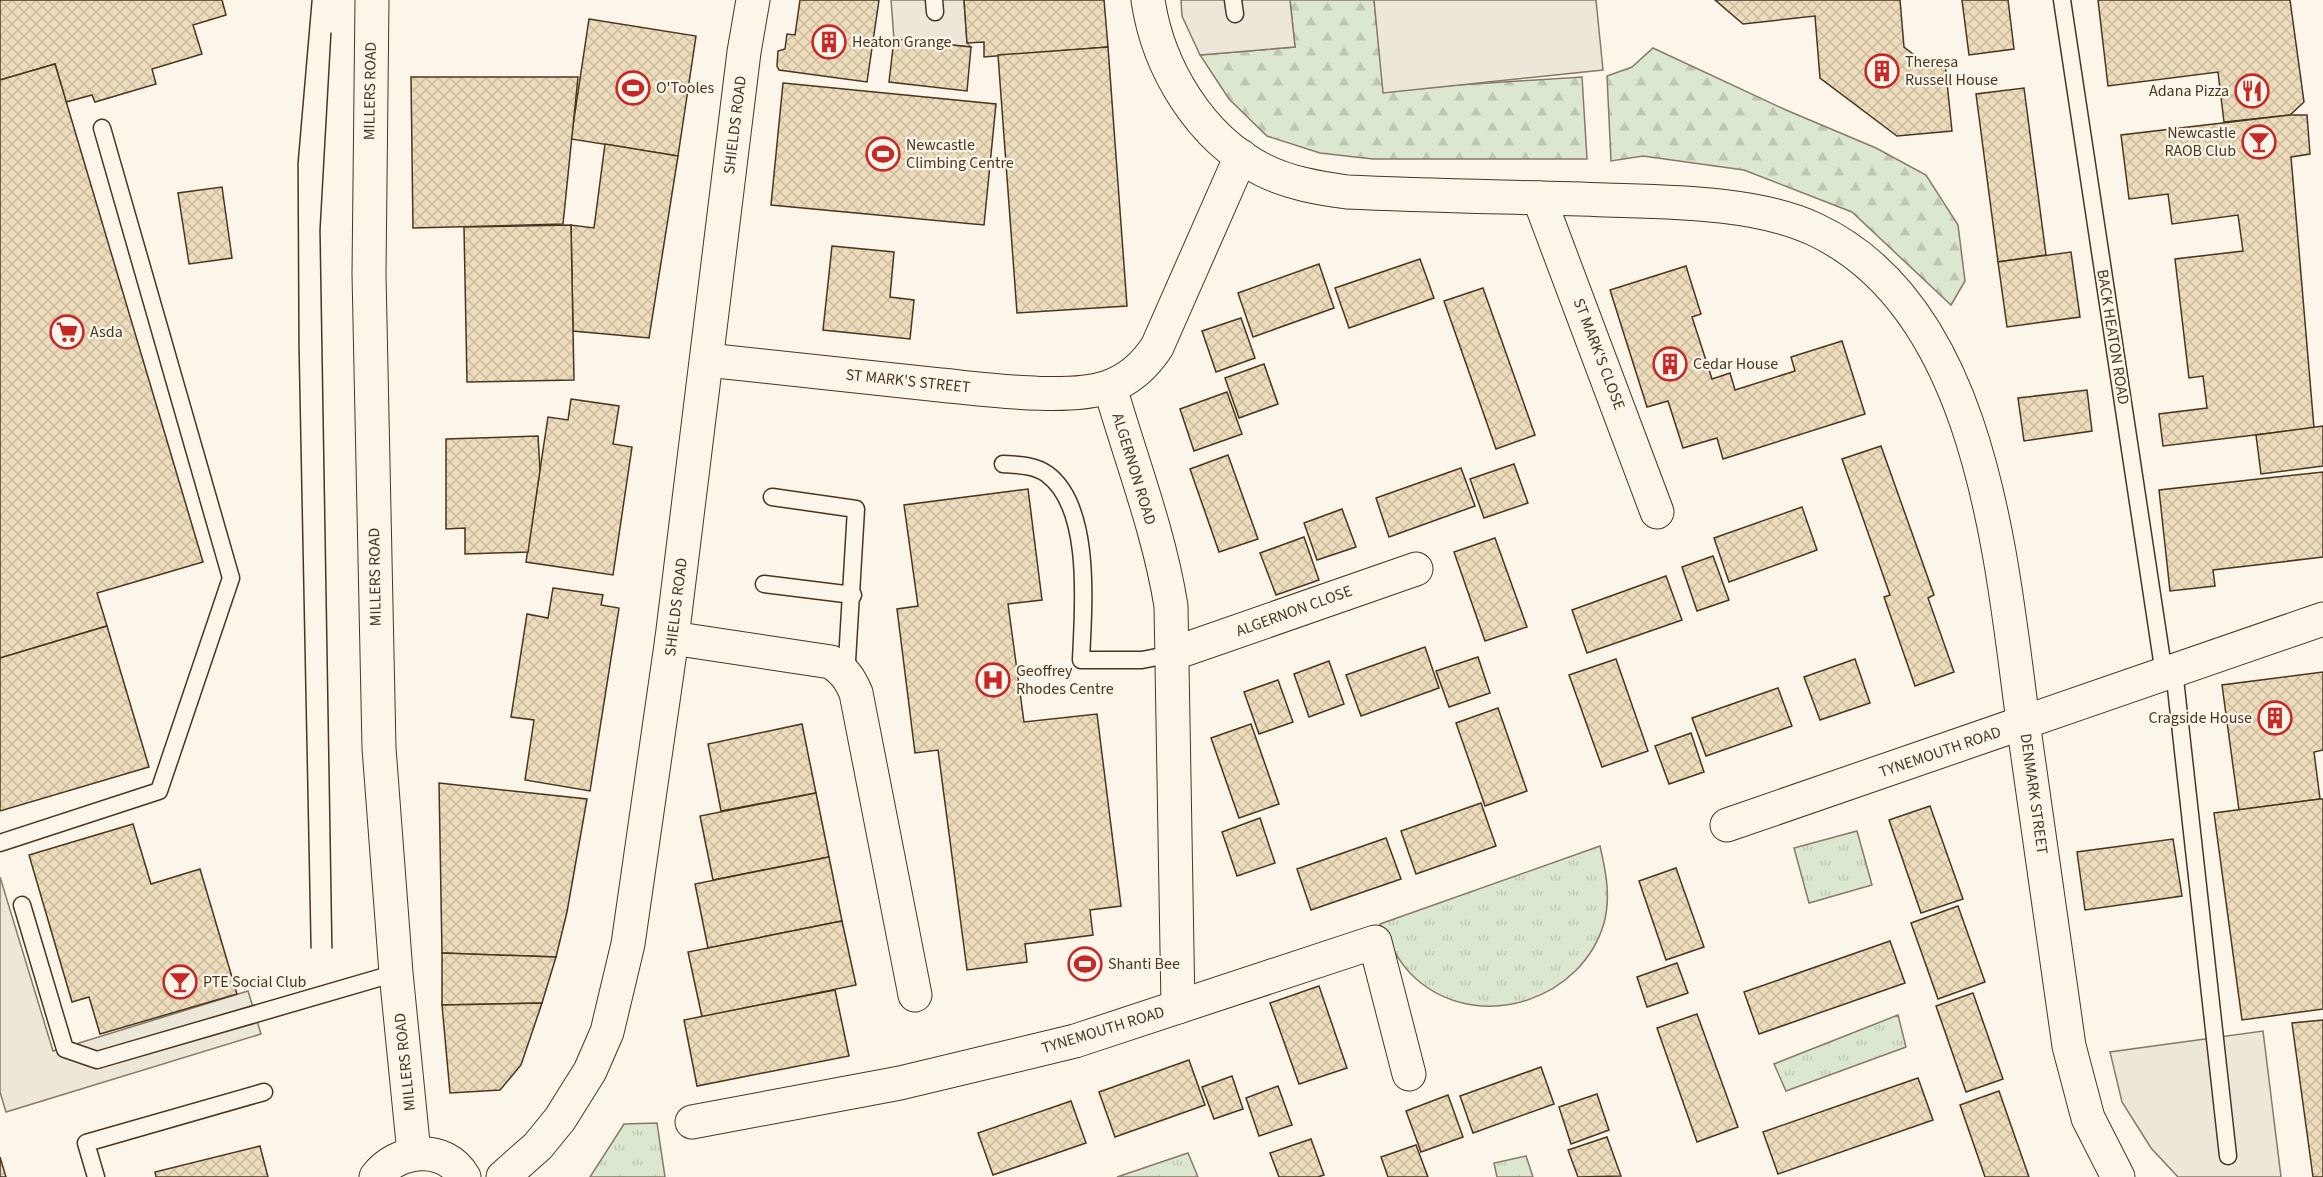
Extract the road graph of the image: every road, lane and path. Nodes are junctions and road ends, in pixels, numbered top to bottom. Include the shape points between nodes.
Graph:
1 (372, 0) edge
2 (753, 0) edge
3 (1148, 0) edge
4 (2062, 0) edge
5 (102, 128) dead end
6 (1241, 156) junction
7 (1539, 198) junction
8 (707, 360) junction
9 (1110, 387) junction
10 (1003, 464) dead end
11 (772, 497) dead end
12 (1657, 512) dead end
13 (1416, 569) dead end
14 (764, 584) dead end
15 (853, 595) junction
16 (2323, 619) edge
17 (672, 638) junction
18 (1172, 654) junction
19 (842, 669) junction
20 (2169, 672) junction
21 (2024, 723) junction
22 (1727, 825) dead end
23 (0, 843) edge
24 (22, 905) dead end
25 (396, 973) junction
26 (915, 995) dead end
27 (1178, 1007) junction
28 (1409, 1074) dead end
29 (264, 1092) dead end
30 (693, 1122) dead end
31 (414, 1153) junction
32 (2228, 1156) dead end
33 (96, 1177) edge
34 (376, 1177) edge
35 (464, 1177) edge
36 (502, 1177) edge
37 (2118, 1177) edge

1 - 25 street, MILLERS ROAD via 369,274 374,571 379,748
2 - 8 street, SHIELDS ROAD
3 - 6 street via 1160,48 1173,77 1203,119
4 - 20 lane, BACK HEATON ROAD
5 - 23 lane via 231,578 159,791
6 - 7 street, DENMARK STREET via 1283,178 1347,192
6 - 9 street via 1157,347 1145,364
7 - 12 street, ST MARK'S CLOSE
7 - 21 street, DENMARK STREET via 1658,201 1776,216 1814,229 1845,247 1905,301 1930,339 1962,406 1976,453 2001,559
8 - 9 street, ST MARK'S STREET via 989,390 1061,393
8 - 17 street, SHIELDS ROAD
9 - 18 street, ALGERNON ROAD via 1166,575
10 - 18 lane via 1031,466 1047,474 1068,501 1082,557 1081,660 1142,660
11 - 15 lane via 856,509
13 - 18 street, ALGERNON CLOSE
14 - 15 lane
15 - 19 lane via 847,660
16 - 20 street, TYNEMOUTH ROAD
17 - 19 street via 806,657 831,662
17 - 36 street, SHIELDS ROAD via 628,944 607,1032 590,1071 560,1119 538,1146
18 - 27 street, ALGERNON ROAD
19 - 26 street via 856,693
20 - 21 street, TYNEMOUTH ROAD
20 - 32 lane, BACK HEATON ROAD
21 - 22 street, TYNEMOUTH ROAD
21 - 37 street, DENMARK STREET via 2069,1046 2088,1118
24 - 25 lane via 65,1049 97,1060
25 - 31 street, MILLERS ROAD
27 - 28 street, TYNEMOUTH ROAD via 1375,942
27 - 30 street, TYNEMOUTH ROAD via 1075,1041 900,1083
29 - 33 lane via 86,1143
31 - 34 street via 397,1158
31 - 35 street via 432,1154 449,1161

